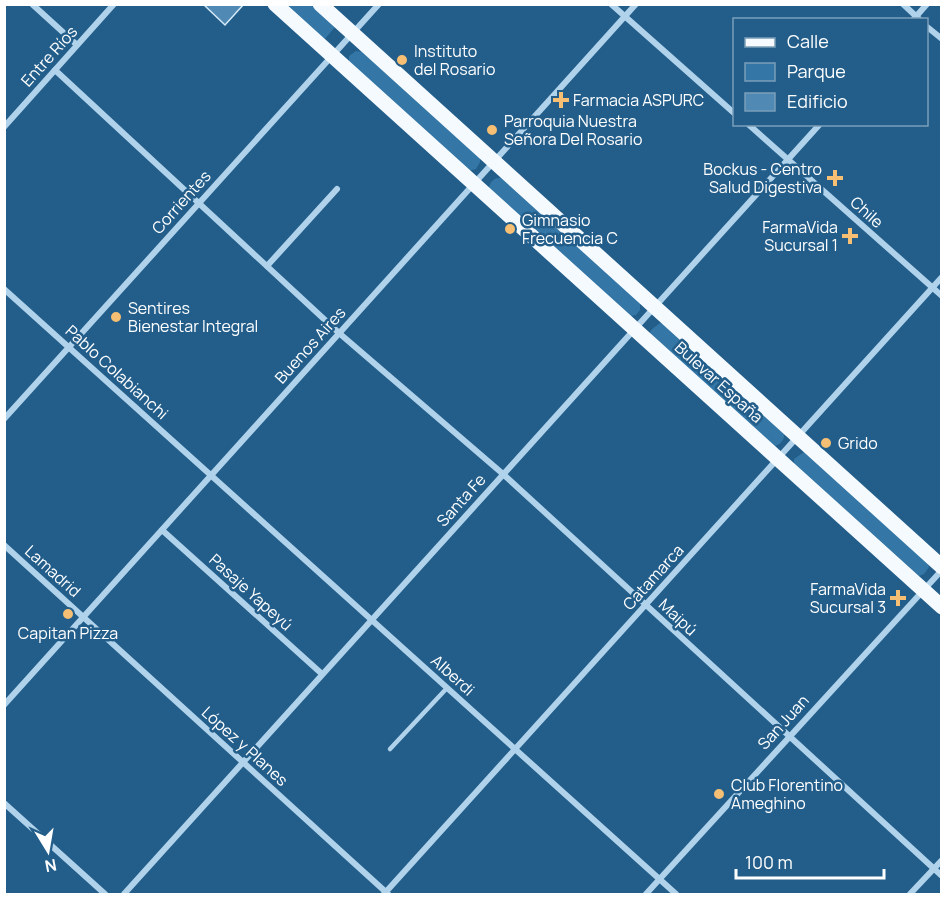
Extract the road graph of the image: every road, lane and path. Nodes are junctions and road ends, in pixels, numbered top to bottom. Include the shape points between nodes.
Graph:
1 (32, 4) edge
2 (114, 4) edge
3 (275, 4) edge
4 (320, 4) edge
5 (379, 4) edge
6 (611, 4) edge
7 (636, 4) edge
8 (903, 4) edge
9 (927, 4) edge
10 (625, 17) junction
11 (916, 18) edge
12 (928, 27) edge
13 (352, 34) junction
14 (942, 39) edge
15 (77, 45) junction
16 (332, 56) junction
17 (55, 70) junction
18 (733, 111) edge
19 (750, 126) edge
20 (818, 126) edge
21 (4, 127) edge
22 (789, 160) junction
23 (494, 161) junction
24 (473, 184) junction
25 (337, 189) dead end
26 (199, 203) junction
27 (267, 266) junction
28 (942, 277) edge
29 (932, 288) junction
30 (4, 289) edge
31 (942, 296) edge
32 (656, 307) junction
33 (634, 330) junction
34 (339, 333) junction
35 (69, 347) junction
36 (4, 419) edge
37 (798, 437) junction
38 (778, 459) junction
39 (503, 474) junction
40 (212, 475) junction
41 (162, 530) junction
42 (4, 545) edge
43 (942, 568) edge
44 (922, 590) junction
45 (646, 605) junction
46 (942, 607) edge
47 (84, 617) junction
48 (371, 620) junction
49 (322, 674) junction
50 (447, 688) junction
51 (4, 705) edge
52 (788, 736) junction
53 (390, 749) dead end
54 (515, 750) junction
55 (243, 762) junction
56 (4, 803) edge
57 (942, 860) edge
58 (933, 869) junction
59 (942, 876) edge
60 (659, 879) junction
61 (105, 894) edge
62 (124, 894) edge
63 (386, 894) edge
64 (646, 894) edge
65 (676, 894) edge
66 (910, 894) edge

1 - 15 street
2 - 15 street, Entre Ríos
3 - 16 main road, Bulevar España
4 - 13 main road, Bulevar España
5 - 13 street, Corrientes
6 - 10 street
7 - 10 street, Buenos Aires
8 - 11 street
9 - 11 street
10 - 18 street
10 - 23 street, Buenos Aires
12 - 14 street
13 - 16 street, Corrientes
13 - 23 main road, Bulevar España
15 - 17 street, Entre Ríos
16 - 24 main road, Bulevar España
16 - 26 street, Corrientes
17 - 21 street, Entre Ríos
17 - 26 street, Maipú
19 - 22 street, Chile
20 - 22 street, Santa Fe
22 - 29 street, Chile
22 - 32 street, Santa Fe
23 - 24 street, Buenos Aires
23 - 32 main road, Bulevar España
24 - 33 main road, Bulevar España
24 - 34 street, Buenos Aires
25 - 27 street
26 - 27 street, Maipú
26 - 35 street, Corrientes
27 - 34 street, Maipú
28 - 29 street, Catamarca
29 - 31 street, Chile
29 - 37 street, Catamarca
30 - 35 street, Pablo Colabianchi
32 - 33 street, Santa Fe
32 - 37 main road, Bulevar España
33 - 38 main road, Bulevar España
33 - 39 street, Santa Fe
34 - 39 street, Maipú
34 - 40 street, Buenos Aires
35 - 36 street, Corrientes
35 - 40 street, Pablo Colabianchi
37 - 38 street, Catamarca
37 - 43 main road, Bulevar España
38 - 44 main road, Bulevar España
38 - 45 street, Catamarca
39 - 45 street, Maipú
39 - 48 street, Santa Fe
40 - 41 street, Buenos Aires
40 - 48 street, Alberdi
41 - 47 street, Buenos Aires
41 - 49 street, Pasaje Yapeyú
42 - 47 street, Lamadrid
43 - 44 street, San Juan
44 - 46 main road, Bulevar España
44 - 52 street, San Juan
45 - 52 street, Maipú
45 - 54 street, Catamarca
47 - 51 street, Buenos Aires
47 - 55 street, López y Planes
48 - 49 street, Santa Fe
48 - 50 street, Alberdi
49 - 55 street, Santa Fe
50 - 53 lane
50 - 54 street, Alberdi
52 - 58 street, Maipú
52 - 60 street, San Juan
54 - 60 street, Alberdi
54 - 63 street, Catamarca
55 - 62 street, Santa Fe
55 - 63 street, López y Planes
56 - 61 street
57 - 58 street
58 - 59 street, Maipú
58 - 66 street
60 - 64 street, San Juan
60 - 65 street, Alberdi

